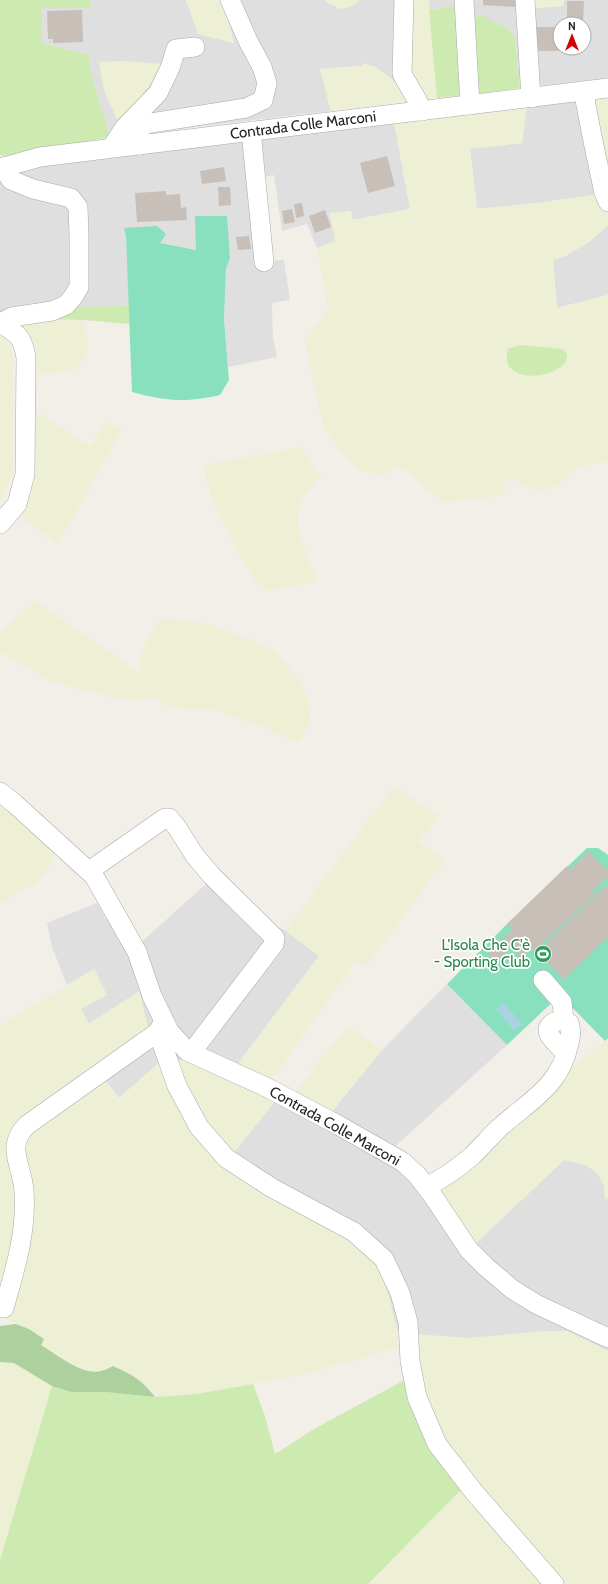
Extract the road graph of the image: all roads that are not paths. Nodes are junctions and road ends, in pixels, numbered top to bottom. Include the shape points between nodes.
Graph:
1 (230, 0) edge
2 (404, 0) edge
3 (464, 0) edge
4 (525, 0) edge
5 (195, 48) dead end
6 (608, 88) edge
7 (589, 91) junction
8 (531, 98) junction
9 (470, 105) junction
10 (422, 111) junction
11 (251, 131) junction
12 (140, 145) junction
13 (111, 148) junction
14 (1, 167) edge
15 (608, 202) edge
16 (264, 262) dead end
17 (0, 323) edge
18 (0, 524) edge
19 (0, 792) edge
20 (89, 871) junction
21 (544, 980) dead end
22 (161, 1026) junction
23 (191, 1053) junction
24 (426, 1187) junction
25 (4, 1308) dead end
26 (608, 1338) edge
27 (554, 1584) edge

1 - 12 street via 262,67 266,83 263,100 246,108 145,124 139,130
2 - 10 street via 402,74
3 - 9 street
4 - 8 street
5 - 13 street via 176,49 158,93 125,126
6 - 7 street, Contrada Colle Marconi
7 - 8 street, Contrada Colle Marconi
7 - 15 street via 585,100
8 - 9 street, Contrada Colle Marconi
9 - 10 street, Contrada Colle Marconi
10 - 11 street, Contrada Colle Marconi
11 - 12 street, Contrada Colle Marconi
11 - 16 street
12 - 13 street, Contrada Colle Marconi
13 - 14 street, Contrada Colle Marconi via 40,157
14 - 17 street via 11,180 33,189 71,198 78,206 80,272 79,287 66,305 52,311 12,317
17 - 18 street via 18,335 23,342 26,357 25,474 17,504
19 - 20 street, Contrada Colle Marconi
20 - 22 street, Contrada Colle Marconi via 137,952
20 - 23 street via 165,818 169,818 212,876 275,938 274,944
21 - 24 street via 562,1002 564,1021 568,1023 571,1032 559,1072 542,1093 520,1109 471,1156 442,1179
22 - 23 street, Contrada Colle Marconi
22 - 25 street via 20,1133 16,1143 24,1190 23,1225 17,1262
22 - 27 street via 177,1086 199,1127 226,1158 272,1188 354,1232 384,1259 400,1293 408,1322 410,1361 417,1397 438,1444 474,1492
23 - 24 street, Contrada Colle Marconi via 266,1087 338,1124 403,1162
24 - 26 street, Contrada Colle Marconi via 470,1250 486,1267 536,1304

